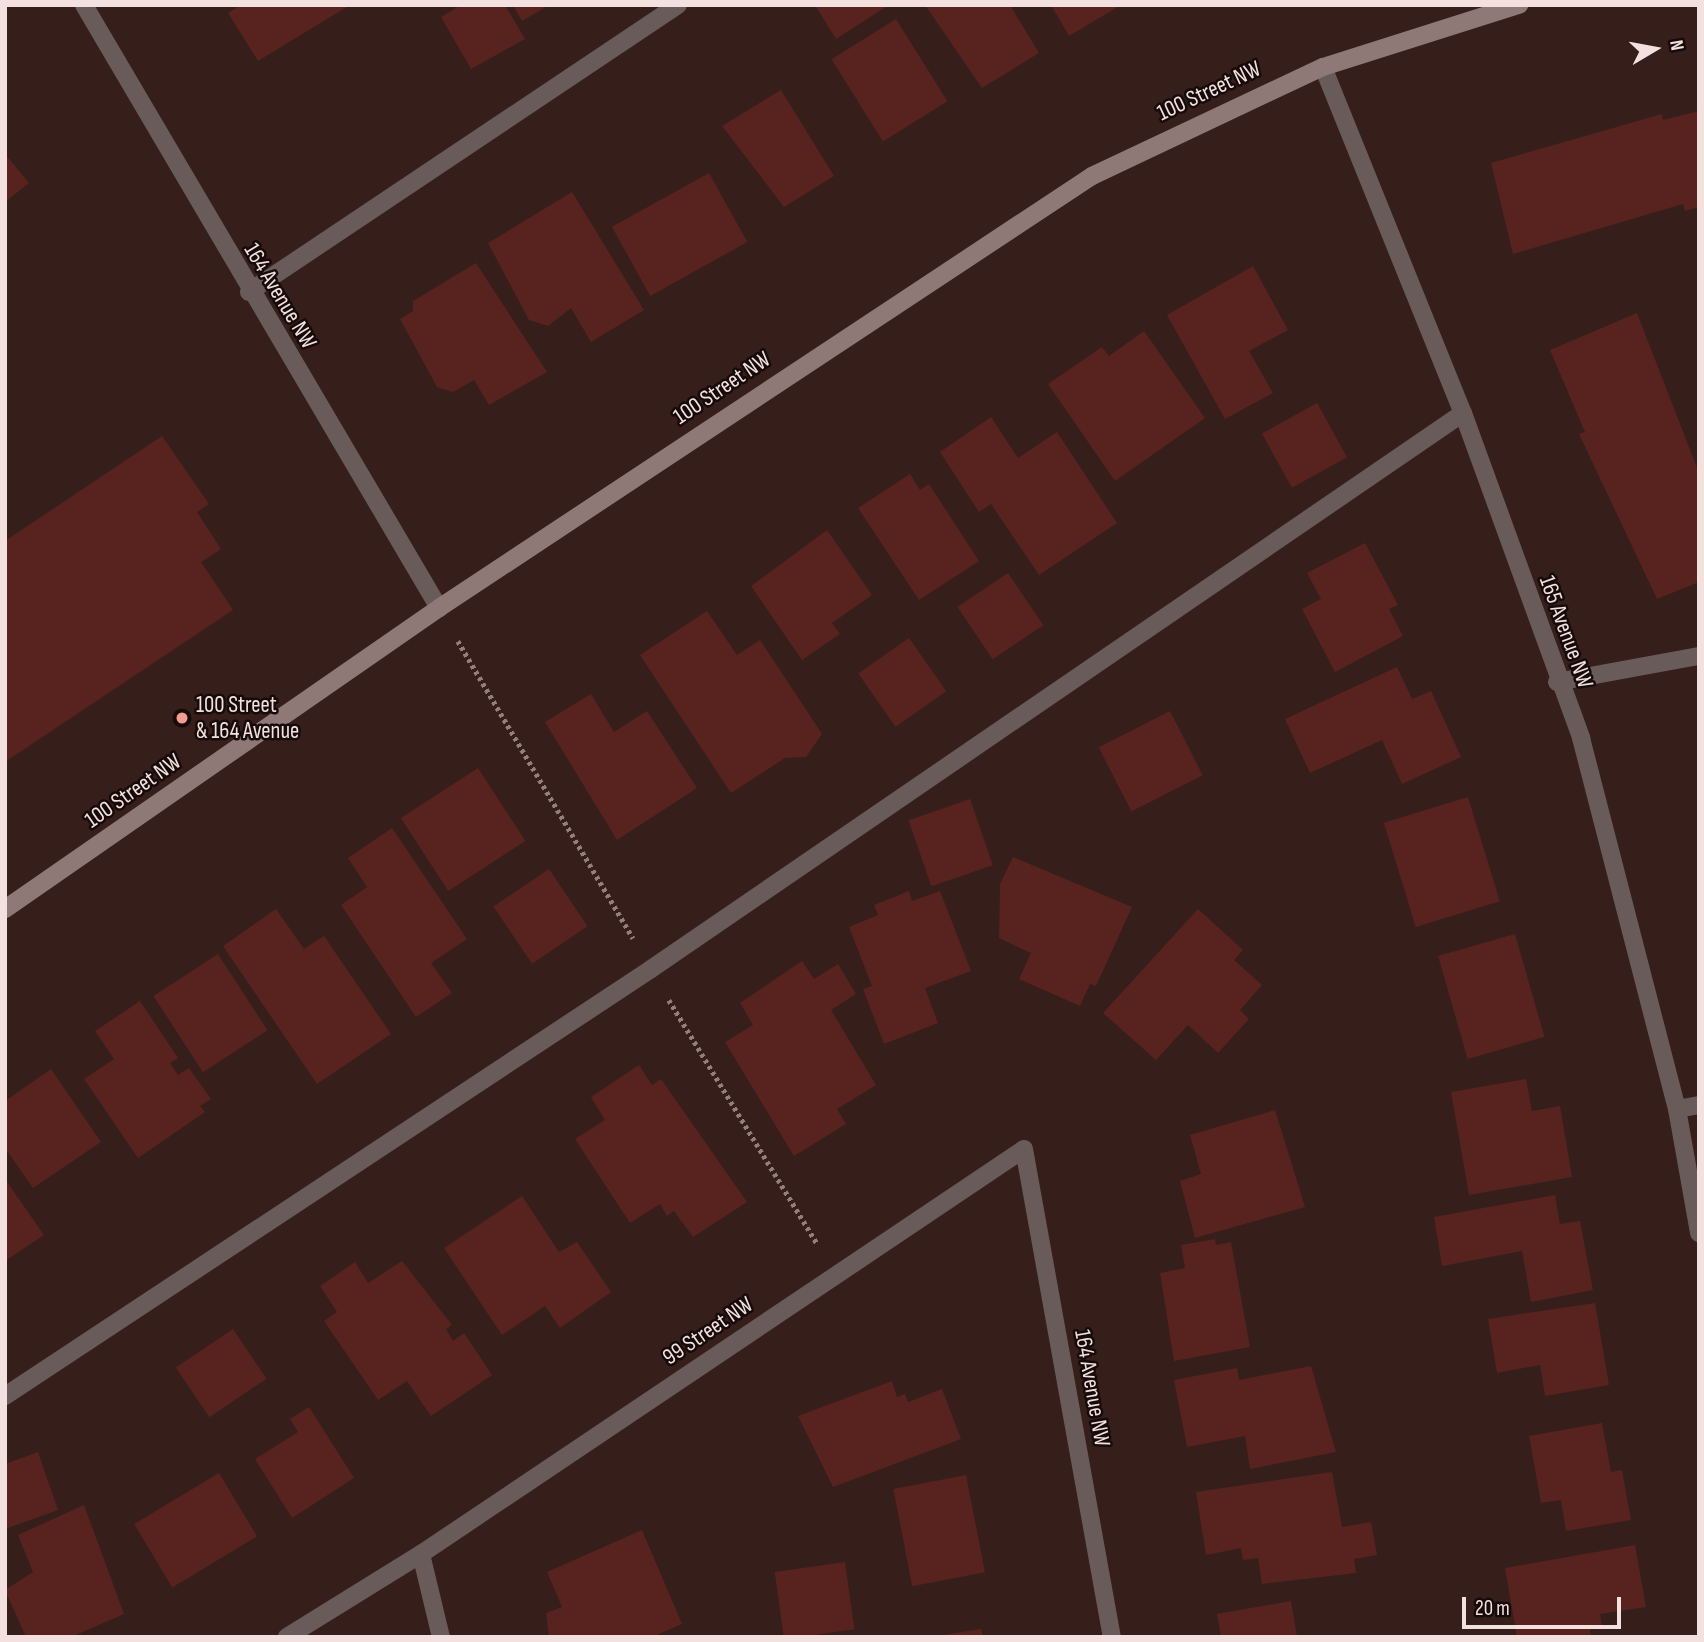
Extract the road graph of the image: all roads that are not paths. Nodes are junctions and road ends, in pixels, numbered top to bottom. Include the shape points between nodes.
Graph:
1 (84, 5) edge
2 (678, 5) edge
3 (1519, 5) edge
4 (1323, 66) junction
5 (249, 292) junction
6 (1463, 413) junction
7 (439, 608) junction
8 (1699, 656) edge
9 (1557, 682) junction
10 (5, 909) edge
11 (1699, 1105) edge
12 (1677, 1109) junction
13 (1024, 1149) joint
14 (1699, 1233) edge
15 (5, 1396) edge
16 (421, 1554) junction
17 (287, 1637) edge
18 (441, 1637) edge
19 (1112, 1637) edge

1 - 5 street, 164 Avenue NW
2 - 5 street
3 - 4 street, 100 Street NW
4 - 6 street, 165 Avenue NW
4 - 7 street, 100 Street NW via 1092,176
5 - 7 street, 164 Avenue NW
6 - 9 street, 165 Avenue NW
6 - 15 street via 639,977
7 - 10 street, 100 Street NW
8 - 9 street
9 - 12 street, 165 Avenue NW via 1581,738
11 - 12 street
12 - 14 street, 165 Avenue NW
13 - 16 street, 99 Street NW
13 - 19 street, 164 Avenue NW
16 - 17 street, 99 Street NW
16 - 18 street

